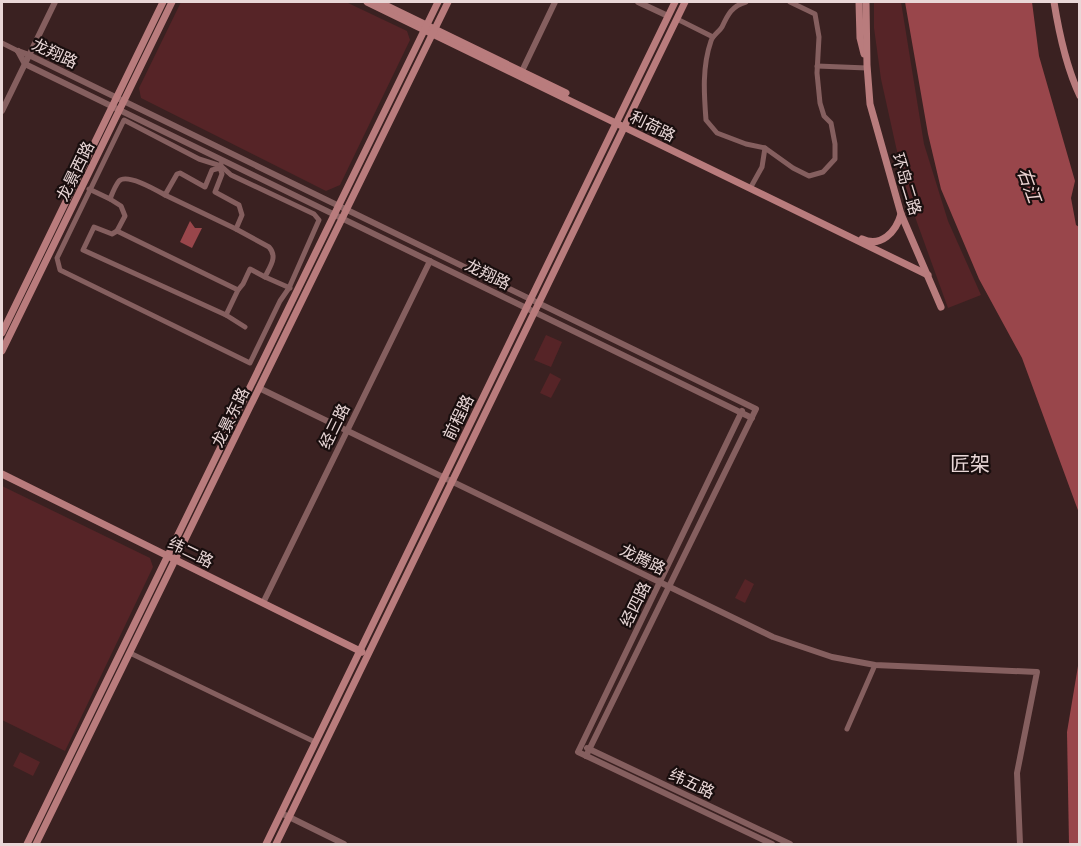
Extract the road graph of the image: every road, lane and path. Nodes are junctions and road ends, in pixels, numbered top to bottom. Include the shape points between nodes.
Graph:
1 (55, 2) edge
2 (163, 2) edge
3 (172, 2) edge
4 (367, 2) edge
5 (379, 2) edge
6 (438, 2) edge
7 (448, 2) edge
8 (555, 2) edge
9 (638, 2) edge
10 (675, 2) edge
11 (685, 2) edge
12 (746, 2) edge
13 (790, 2) edge
14 (859, 2) edge
15 (866, 2) edge
16 (1054, 2) edge
17 (668, 16) junction
18 (677, 19) junction
19 (426, 27) junction
20 (434, 31) junction
21 (713, 37) junction
22 (2, 43) edge
23 (18, 51) junction
24 (29, 55) junction
25 (25, 64) junction
26 (817, 66) junction
27 (867, 66) junction
28 (522, 71) junction
29 (1080, 96) edge
30 (120, 99) junction
31 (116, 108) junction
32 (2, 111) edge
33 (617, 121) junction
34 (625, 125) junction
35 (765, 148) junction
36 (221, 165) junction
37 (752, 185) junction
38 (82, 186) junction
39 (91, 190) junction
40 (165, 195) junction
41 (110, 199) junction
42 (339, 205) junction
43 (347, 209) junction
44 (334, 214) junction
45 (901, 214) junction
46 (342, 218) junction
47 (236, 230) junction
48 (117, 231) junction
49 (430, 261) junction
50 (928, 275) junction
51 (265, 277) junction
52 (289, 288) junction
53 (238, 290) junction
54 (297, 291) junction
55 (531, 299) junction
56 (539, 303) junction
57 (941, 307) dead end
58 (526, 308) junction
59 (534, 312) junction
60 (226, 315) junction
61 (246, 327) dead end
62 (2, 333) edge
63 (2, 351) edge
64 (260, 388) junction
65 (746, 404) junction
66 (756, 409) joint
67 (741, 413) junction
68 (752, 418) junction
69 (348, 430) junction
70 (2, 474) edge
71 (444, 476) junction
72 (453, 480) junction
73 (168, 556) junction
74 (176, 560) junction
75 (660, 583) junction
76 (669, 587) junction
77 (263, 603) junction
78 (360, 651) junction
79 (130, 653) junction
80 (368, 655) junction
81 (875, 665) junction
82 (847, 729) dead end
83 (315, 742) junction
84 (580, 749) joint
85 (588, 752) junction
86 (281, 813) junction
87 (289, 817) junction
88 (27, 844) edge
89 (36, 844) edge
90 (266, 844) edge
91 (276, 844) edge
92 (344, 844) edge
93 (772, 844) edge
94 (790, 844) edge
95 (1020, 844) edge

1 - 24 street
2 - 30 main road, 龙景西路
3 - 30 main road, 龙景西路
4 - 19 main road, 利荷路
5 - 19 main road, 利荷路
6 - 19 main road, 龙景东路
7 - 20 main road, 龙景东路
8 - 28 street
9 - 17 street
10 - 17 main road, 前程路
11 - 18 main road, 前程路
12 - 21 street via 728,13
13 - 26 street via 816,14
14 - 27 main road, 环岛二路 via 860,38
15 - 27 main road, 环岛二路
16 - 29 main road via 1058,28
17 - 33 main road, 前程路
18 - 21 street
18 - 34 main road, 前程路
19 - 20 main road, 利荷路
19 - 42 main road, 龙景东路
20 - 28 main road, 利荷路
20 - 33 main road, 利荷路
20 - 43 main road, 龙景东路
21 - 35 street via 704,72 706,120 717,133
22 - 23 street
23 - 24 street, 龙翔路
23 - 25 street, 龙翔路
24 - 25 street
24 - 30 street, 龙翔路
25 - 31 street, 龙翔路
25 - 32 street
26 - 27 street
26 - 35 street via 820,103 831,123 835,159 823,172 810,176
27 - 45 main road, 环岛二路 via 870,104
28 - 33 main road, 利荷路
30 - 31 main road, 龙景西路
30 - 42 street, 龙翔路
31 - 36 street, 龙翔路
31 - 38 main road, 龙景西路
31 - 62 main road, 龙景西路
33 - 34 main road, 利荷路
33 - 55 main road, 前程路
34 - 37 main road, 利荷路
34 - 50 main road, 利荷路
34 - 56 main road, 前程路
35 - 37 street via 762,167
36 - 39 street via 200,159 124,120
36 - 40 street via 212,170 205,187 177,174
36 - 44 street, 龙翔路
36 - 47 street via 215,192 239,205 242,215
36 - 52 street via 231,175 314,214 319,220
37 - 45 main road, 利荷路 via 873,242 892,232
38 - 39 street
38 - 63 main road, 龙景西路
39 - 41 street
39 - 52 street via 57,258 60,270 250,363
40 - 41 street via 124,178
40 - 47 street
41 - 48 street via 121,206 125,216
42 - 43 street, 龙翔路
42 - 44 main road, 龙景东路
43 - 46 main road, 龙景东路
43 - 55 street, 龙翔路
44 - 46 street, 龙翔路
44 - 54 main road, 龙景东路
45 - 50 main road, 环岛二路
46 - 49 street, 龙翔路
46 - 64 main road, 龙景东路
47 - 51 street via 272,251 273,259
48 - 53 street
48 - 60 street via 112,234 94,227 83,250
49 - 58 street, 龙翔路
49 - 69 street, 经三路
50 - 57 main road, 环岛二路
51 - 52 street
51 - 53 street via 250,269
52 - 54 street
53 - 60 street
54 - 73 main road, 龙景东路
55 - 56 street, 龙翔路
55 - 58 main road, 前程路
56 - 59 main road, 前程路
56 - 65 street, 龙翔路
58 - 59 street, 龙翔路
58 - 71 main road, 前程路
59 - 67 street, 龙翔路
59 - 72 main road, 前程路
60 - 61 street
64 - 69 street, 龙腾路
64 - 74 main road, 龙景东路
65 - 66 street, 龙翔路
65 - 67 street, 经四路
66 - 68 street, 经四路
67 - 68 street, 龙翔路
67 - 75 street, 经四路
68 - 76 street, 经四路
69 - 71 street, 龙腾路
69 - 77 street, 经三路
70 - 73 main road, 纬二路
71 - 72 street, 龙腾路
71 - 78 main road, 前程路
72 - 75 street, 龙腾路
72 - 80 main road, 前程路
73 - 74 main road, 纬二路
73 - 88 main road, 龙景东路
74 - 77 main road, 纬二路
74 - 79 main road, 龙景东路
75 - 76 street, 龙腾路
75 - 84 street, 经四路
76 - 81 street, 龙腾路 via 773,638 832,657
76 - 85 street, 经四路
77 - 78 main road, 纬二路
78 - 80 main road, 纬二路
78 - 83 main road, 前程路
79 - 83 street
79 - 89 main road, 龙景东路
80 - 87 main road, 前程路
81 - 82 street
81 - 95 street, 龙腾路 via 1037,672 1017,772
83 - 86 main road, 前程路
84 - 85 street, 纬五路
85 - 93 street, 纬五路
85 - 94 street, 纬五路
86 - 87 street
86 - 90 main road, 前程路
87 - 91 main road, 前程路
87 - 92 street

